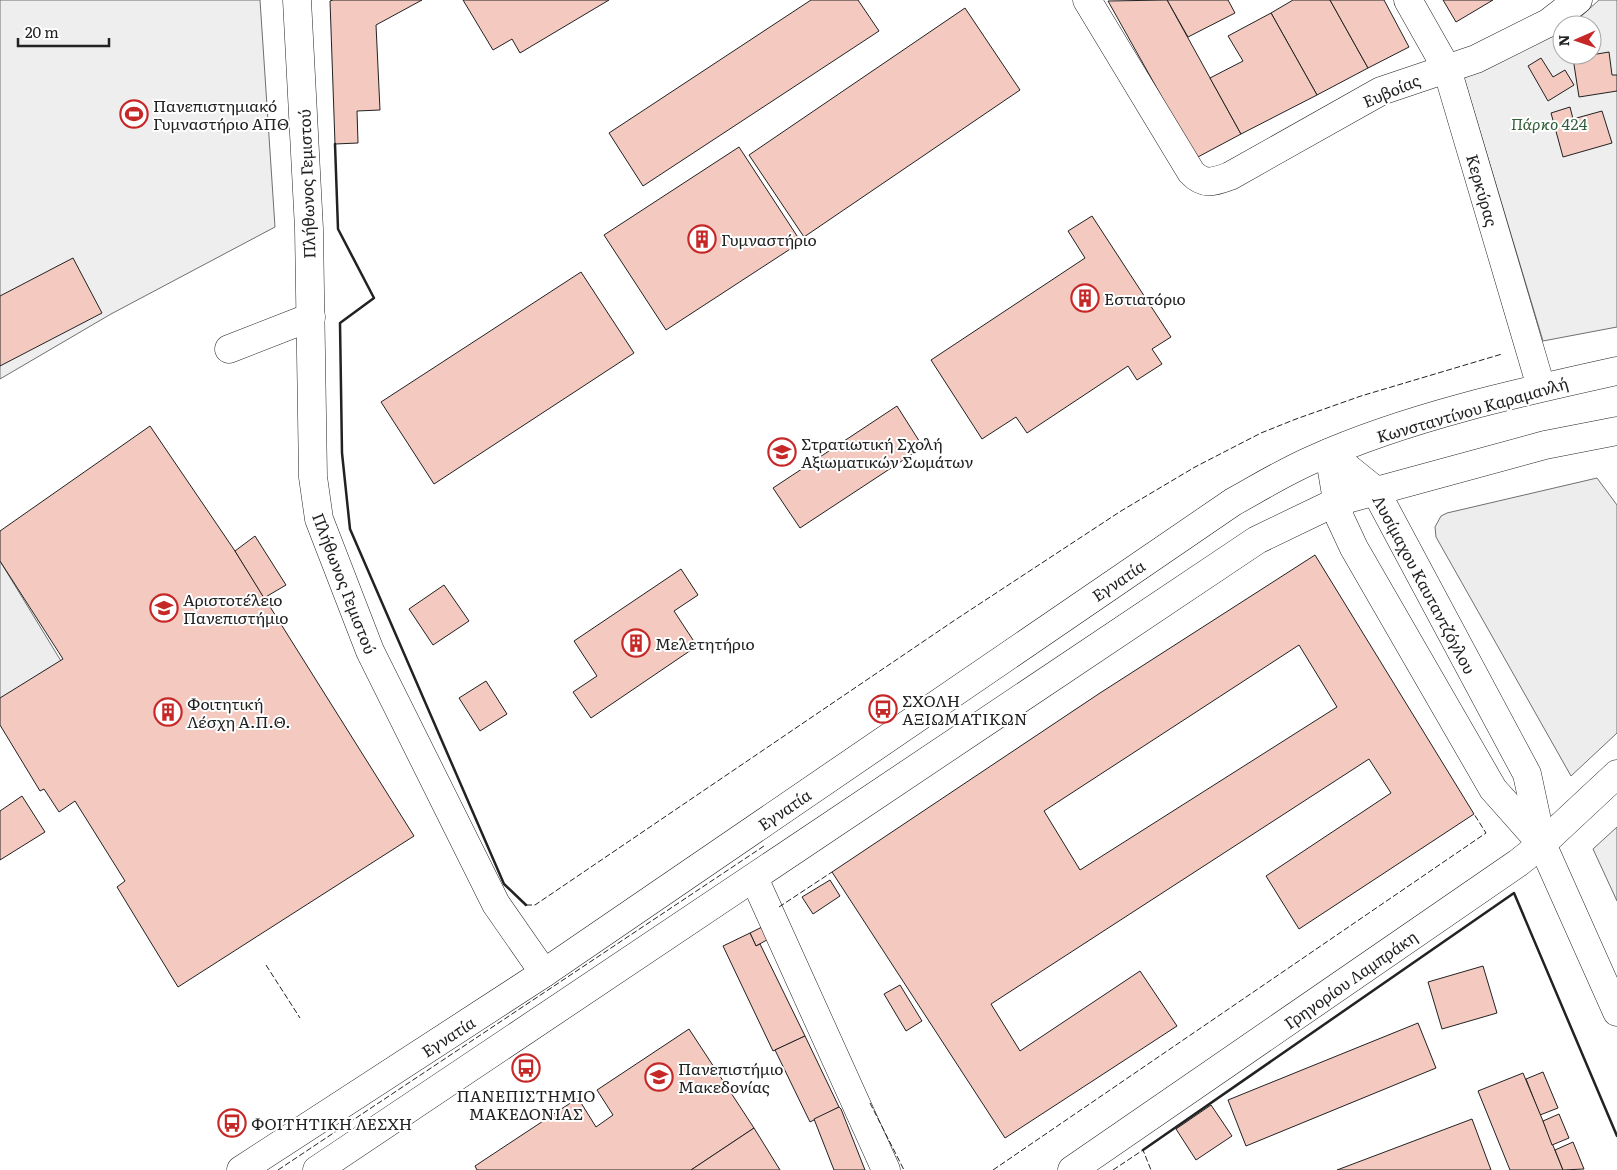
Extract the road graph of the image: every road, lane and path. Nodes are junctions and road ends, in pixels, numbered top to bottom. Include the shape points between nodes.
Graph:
1 (297, 0) edge
2 (1087, 0) edge
3 (1408, 0) edge
4 (1578, 0) edge
5 (1447, 69) junction
6 (311, 317) junction
7 (229, 349) dead end
8 (1617, 371) edge
9 (1540, 387) junction
10 (1617, 431) edge
11 (1329, 453) junction
12 (1375, 490) junction
13 (1336, 502) junction
14 (1617, 774) edge
15 (1542, 844) junction
16 (754, 878) junction
17 (544, 973) junction
18 (1617, 1012) edge
19 (241, 1170) edge
20 (317, 1170) edge
21 (886, 1170) edge
22 (1072, 1170) edge

1 - 6 street, Πλήθωνος Γεμιστού
2 - 5 street, Ευβοίας via 1191,172 1204,182 1230,176 1381,91
3 - 5 street, Κερκύρας
4 - 5 street, Ευβοίας via 1548,22 1476,59
5 - 9 street, Κερκύρας
6 - 7 street
6 - 17 street, Πλήθωνος Γεμιστού via 313,477 322,529 370,651 473,860 507,922
8 - 9 street, Κωνσταντίνου Καραμανλή
9 - 11 street, Κωνσταντίνου Καραμανλή via 1404,426
10 - 12 street
11 - 12 street, Λυσίμαχου Καυταντζόγλου
11 - 13 street, Λυσίμαχου Καυταντζόγλου
11 - 17 street, Εγνατία via 1233,502
12 - 13 street
12 - 15 street, Λυσίμαχου Καυταντζόγλου via 1527,774
13 - 15 street, Λυσίμαχου Καυταντζόγλου via 1354,548 1493,789
13 - 16 street via 1274,530 1238,552
14 - 15 street, Γρηγορίου Λαμπράκη
15 - 18 street, Λυσίμαχου Καυταντζόγλου
15 - 22 street, Γρηγορίου Λαμπράκη
16 - 20 street
16 - 21 street
17 - 19 street, Εγνατία

